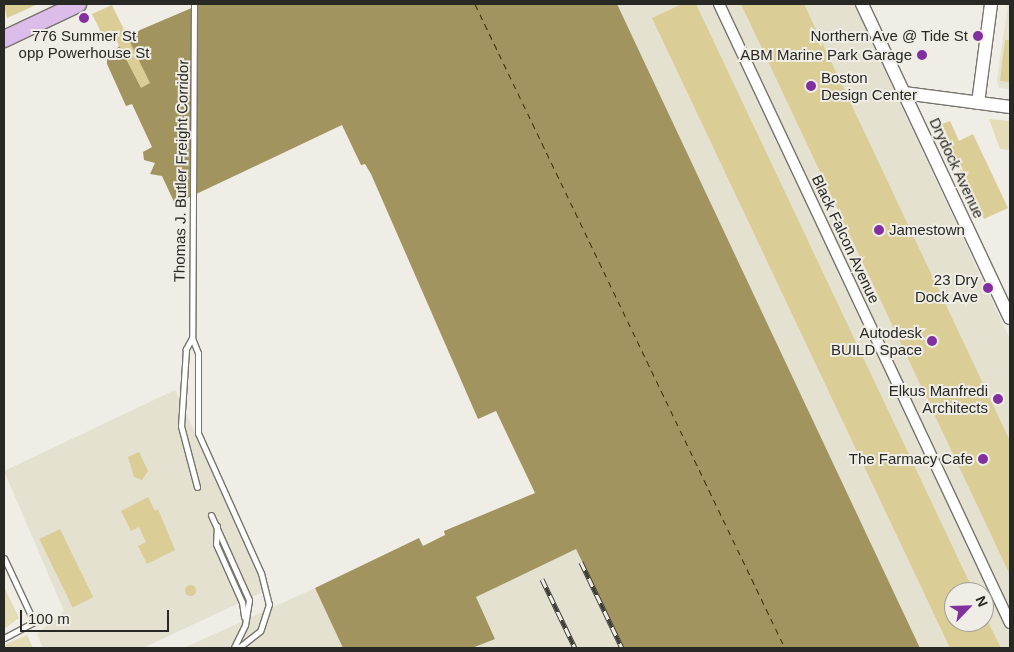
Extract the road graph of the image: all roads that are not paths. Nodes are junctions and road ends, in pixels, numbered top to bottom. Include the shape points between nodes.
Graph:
1 (78, 4) edge
2 (194, 4) edge
3 (719, 4) edge
4 (862, 4) edge
5 (991, 4) edge
6 (5, 35) edge
7 (904, 93) junction
8 (978, 103) junction
9 (1010, 107) edge
10 (1010, 318) edge
11 (192, 338) junction
12 (197, 487) dead end
13 (211, 515) dead end
14 (217, 526) junction
15 (4, 558) edge
16 (1010, 623) edge
17 (245, 625) junction
18 (4, 638) edge
19 (236, 648) edge

1 - 6 main road
2 - 11 lane, Thomas J. Butler Freight Corridor
3 - 16 street, Black Falcon Avenue
4 - 7 street, Drydock Avenue
5 - 8 street
7 - 8 street
7 - 10 street, Drydock Avenue
8 - 9 street
11 - 12 lane, Thomas J. Butler Freight Corridor via 186,349 180,426
11 - 19 lane, Thomas J. Butler Freight Corridor via 198,353 198,433 261,573 269,604 260,631
13 - 14 lane, Thomas J. Butler Freight Corridor
14 - 17 lane, Thomas J. Butler Freight Corridor via 216,544 242,602
14 - 17 lane, Thomas J. Butler Freight Corridor via 245,584 248,600
15 - 18 lane via 34,622
17 - 19 lane, Thomas J. Butler Freight Corridor

